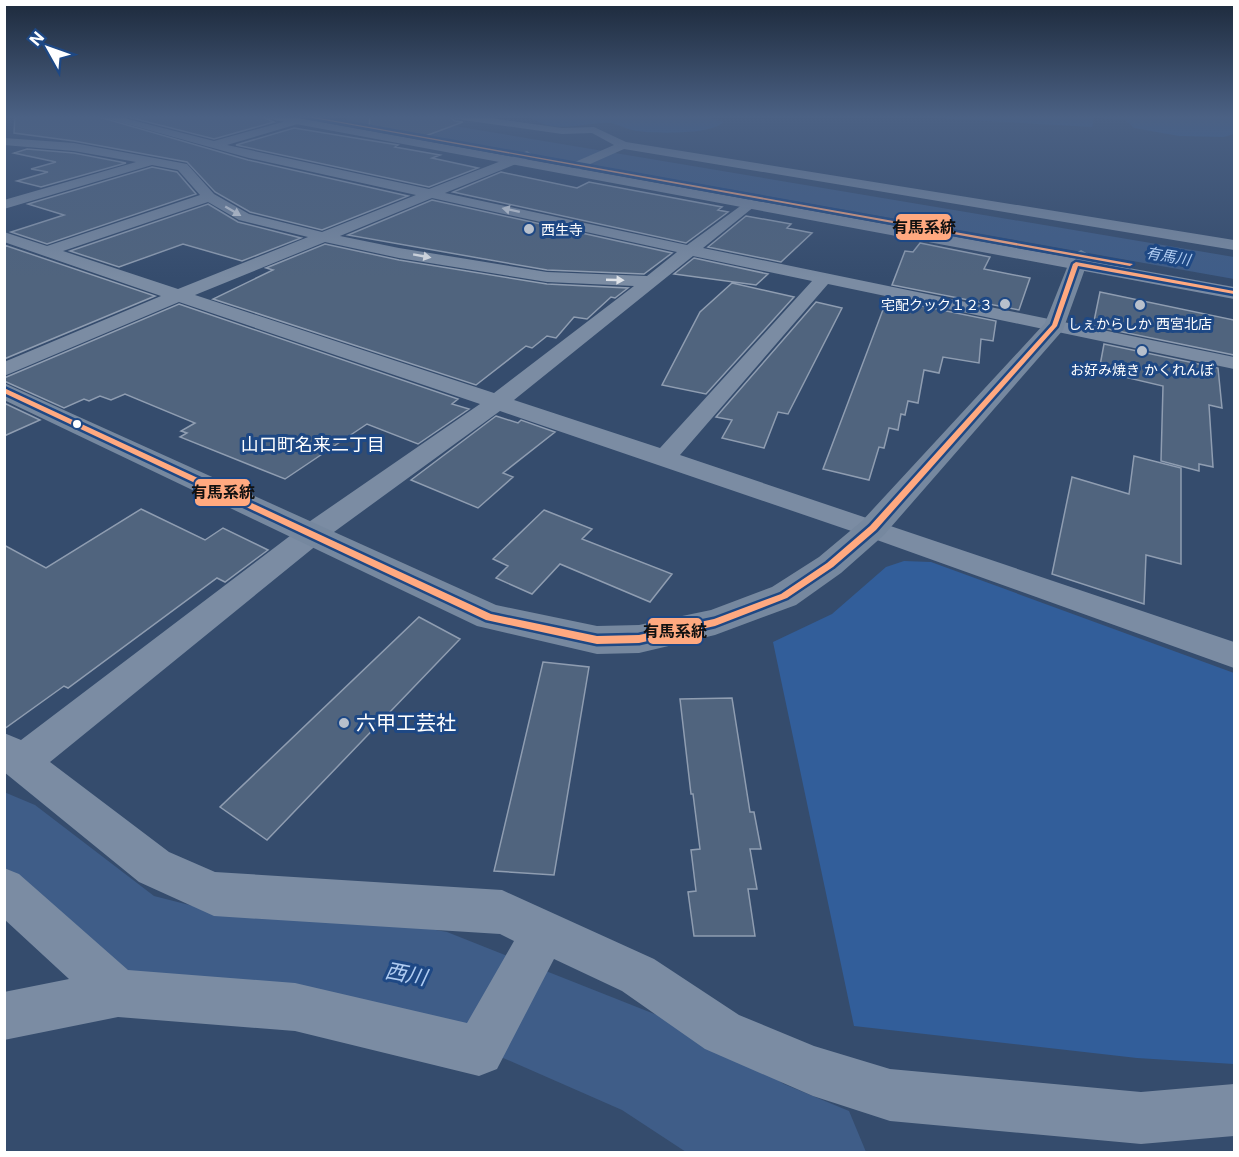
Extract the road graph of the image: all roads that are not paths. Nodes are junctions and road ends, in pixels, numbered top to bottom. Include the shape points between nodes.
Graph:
1 (124, 170) edge
2 (185, 170) edge
3 (322, 170) edge
4 (492, 170) edge
5 (582, 170) edge
6 (619, 170) edge
7 (774, 170) edge
8 (14, 185) dead end
9 (44, 193) junction
10 (434, 194) junction
11 (209, 196) junction
12 (750, 203) junction
13 (4, 205) edge
14 (4, 237) edge
15 (325, 237) junction
16 (1234, 246) edge
17 (692, 249) junction
18 (48, 251) junction
19 (1078, 259) junction
20 (824, 278) junction
21 (648, 281) junction
22 (1234, 283) edge
23 (1234, 293) edge
24 (181, 294) junction
25 (1055, 325) junction
26 (1234, 365) edge
27 (4, 370) edge
28 (4, 390) edge
29 (496, 403) junction
30 (664, 458) junction
31 (873, 528) junction
32 (313, 533) junction
33 (1234, 655) edge
34 (13, 756) edge
35 (4, 889) edge
36 (538, 943) junction
37 (118, 993) junction
38 (4, 1016) edge
39 (1234, 1110) edge

1 - 9 street
2 - 11 street
3 - 10 street
4 - 10 street
5 - 12 highway
6 - 19 highway
7 - 16 street
8 - 9 street
9 - 13 street
10 - 15 street
17 -> 10 street
11 -> 15 street via 244,218
11 - 18 street
12 - 17 street
12 - 19 highway
14 - 18 street
15 -> 21 street via 547,277
15 - 24 street
17 - 20 street
17 - 21 street
18 - 24 street
19 - 22 highway
19 - 23 highway
19 - 25 street
20 - 25 street
20 - 30 street
21 - 29 street
24 - 27 street
24 - 29 street
25 - 26 street
25 - 31 street
28 - 32 street
29 - 30 street
29 - 32 street
30 - 31 street
31 - 32 street via 830,566 784,596 715,622 639,639 597,640 489,617
31 - 33 street
32 - 34 street
34 - 36 street via 154,867 214,894 501,912
35 - 37 street
36 - 37 street via 479,1051 295,1006
36 - 39 street via 638,975 722,1032 813,1071 890,1095 1141,1118
37 - 38 street

